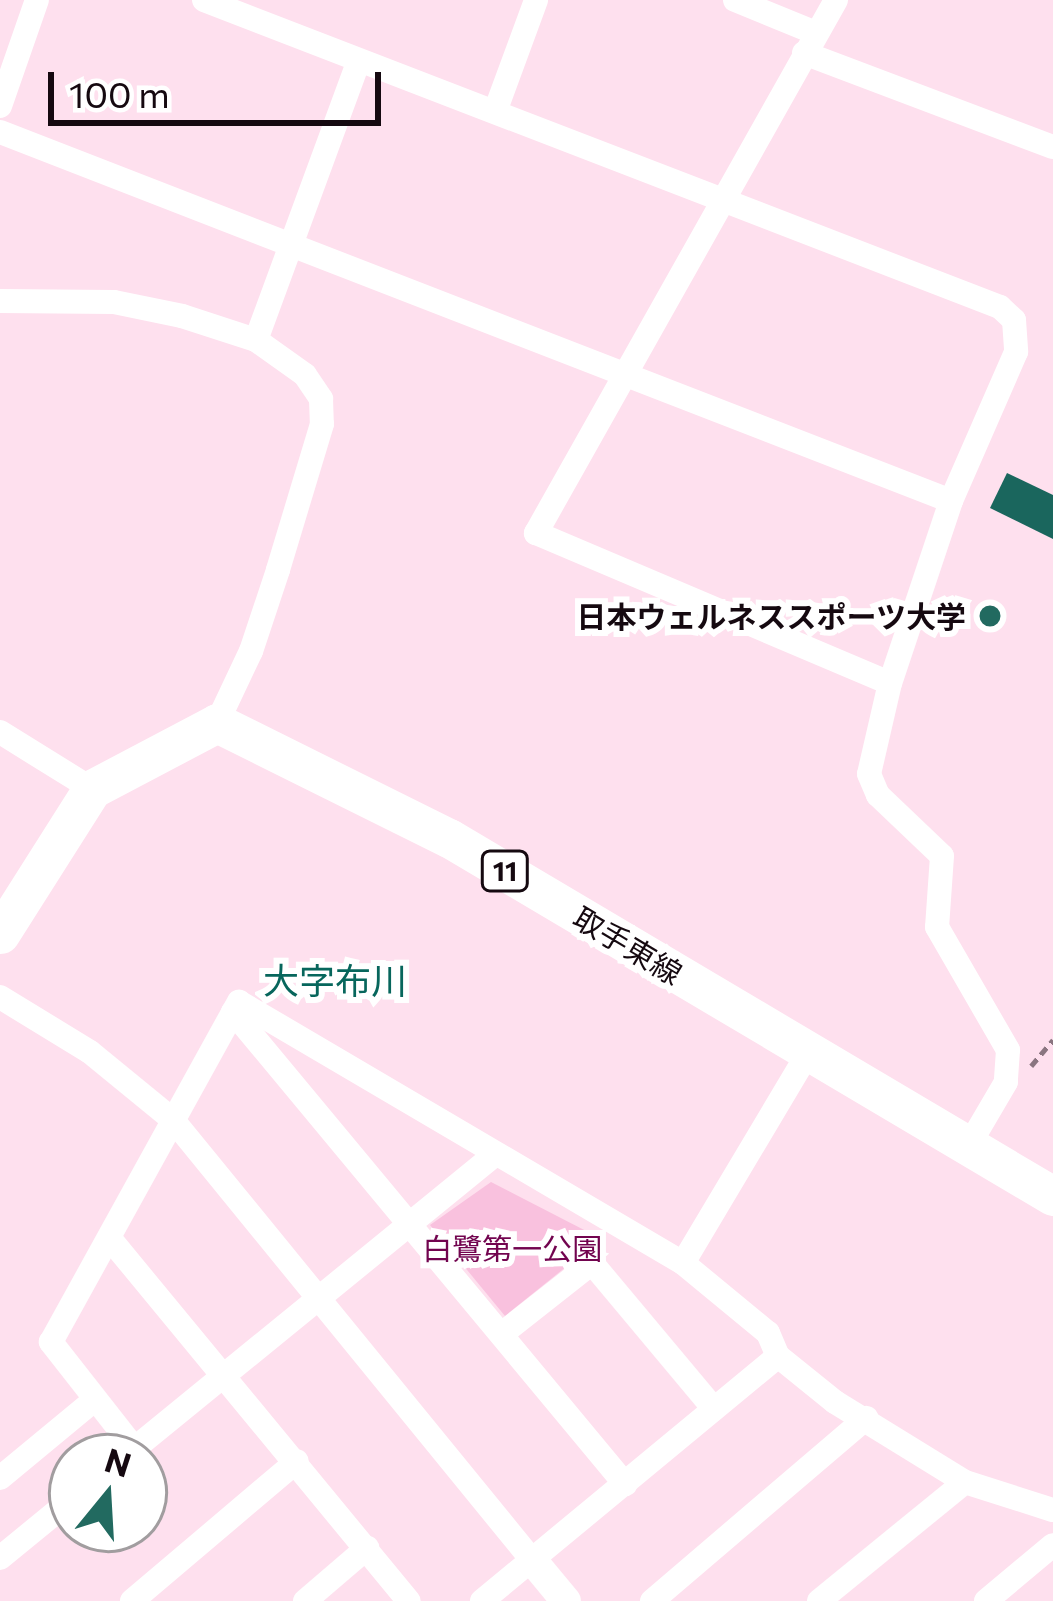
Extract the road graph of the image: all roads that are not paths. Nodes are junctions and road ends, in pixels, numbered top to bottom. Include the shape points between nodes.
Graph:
1 (37, 0) edge
2 (204, 0) edge
3 (536, 0) edge
4 (736, 0) edge
5 (836, 0) edge
6 (810, 43) junction
7 (358, 63) junction
8 (0, 106) edge
9 (496, 109) junction
10 (0, 132) edge
11 (1053, 147) edge
12 (723, 200) junction
13 (291, 244) junction
14 (0, 301) edge
15 (256, 340) junction
16 (625, 374) junction
17 (951, 501) junction
18 (890, 683) junction
19 (217, 723) junction
20 (0, 732) edge
21 (92, 789) junction
22 (0, 934) edge
23 (0, 997) edge
24 (233, 1012) junction
25 (809, 1052) junction
26 (173, 1120) junction
27 (968, 1145) junction
28 (494, 1155) junction
29 (1053, 1196) edge
30 (412, 1221) junction
31 (110, 1240) junction
32 (683, 1263) junction
33 (316, 1298) junction
34 (503, 1333) junction
35 (778, 1356) junction
36 (221, 1374) junction
37 (93, 1401) junction
38 (714, 1409) junction
39 (866, 1418) junction
40 (115, 1433) edge
41 (152, 1433) edge
42 (297, 1461) junction
43 (0, 1478) edge
44 (964, 1482) junction
45 (625, 1484) junction
46 (1053, 1510) edge
47 (48, 1519) edge
48 (1053, 1545) edge
49 (367, 1548) junction
50 (0, 1558) edge
51 (532, 1560) junction
52 (131, 1601) edge
53 (305, 1601) edge
54 (409, 1601) edge
55 (482, 1601) edge
56 (566, 1601) edge
57 (652, 1601) edge
58 (819, 1601) edge
59 (986, 1601) edge

1 - 8 street
2 - 7 street
3 - 9 street
4 - 6 street
5 - 6 street
6 - 11 street
6 - 12 street
7 - 9 street
7 - 13 street
9 - 12 street
10 - 13 street
12 - 16 street
12 - 17 street via 1000,307 1014,320 1016,352
13 - 15 street
13 - 16 street
14 - 15 street via 114,302
15 - 19 street via 305,375 321,399 322,424 251,651
16 - 17 street
16 - 18 street via 536,532
17 - 18 street
18 - 27 street via 869,774 878,795 942,856 938,927 1008,1050 1006,1082
19 - 21 main road
19 - 25 main road, 取手東線 / 11 via 449,838
20 - 21 street
21 - 22 main road
23 - 26 street via 90,1052
24 - 26 street
24 - 28 street via 239,1002
24 - 30 street
25 - 27 main road, 取手東線 / 11
25 - 32 street
26 - 31 street
26 - 33 street
27 - 29 main road, 取手東線 / 11
28 - 30 street
28 - 32 street
30 - 33 street
30 - 34 street
31 - 36 street
31 - 37 street via 51,1342
32 - 35 street via 768,1333
33 - 36 street
33 - 51 street
34 - 38 street via 592,1263
34 - 45 street
35 - 38 street
35 - 39 street
36 - 41 street
36 - 42 street
37 - 40 street
37 - 43 street
38 - 45 street
39 - 44 street
39 - 57 street
42 - 49 street
42 - 52 street
44 - 46 street
44 - 58 street
45 - 51 street
47 - 50 street
48 - 59 street
49 - 53 street
49 - 54 street
51 - 55 street
51 - 56 street

